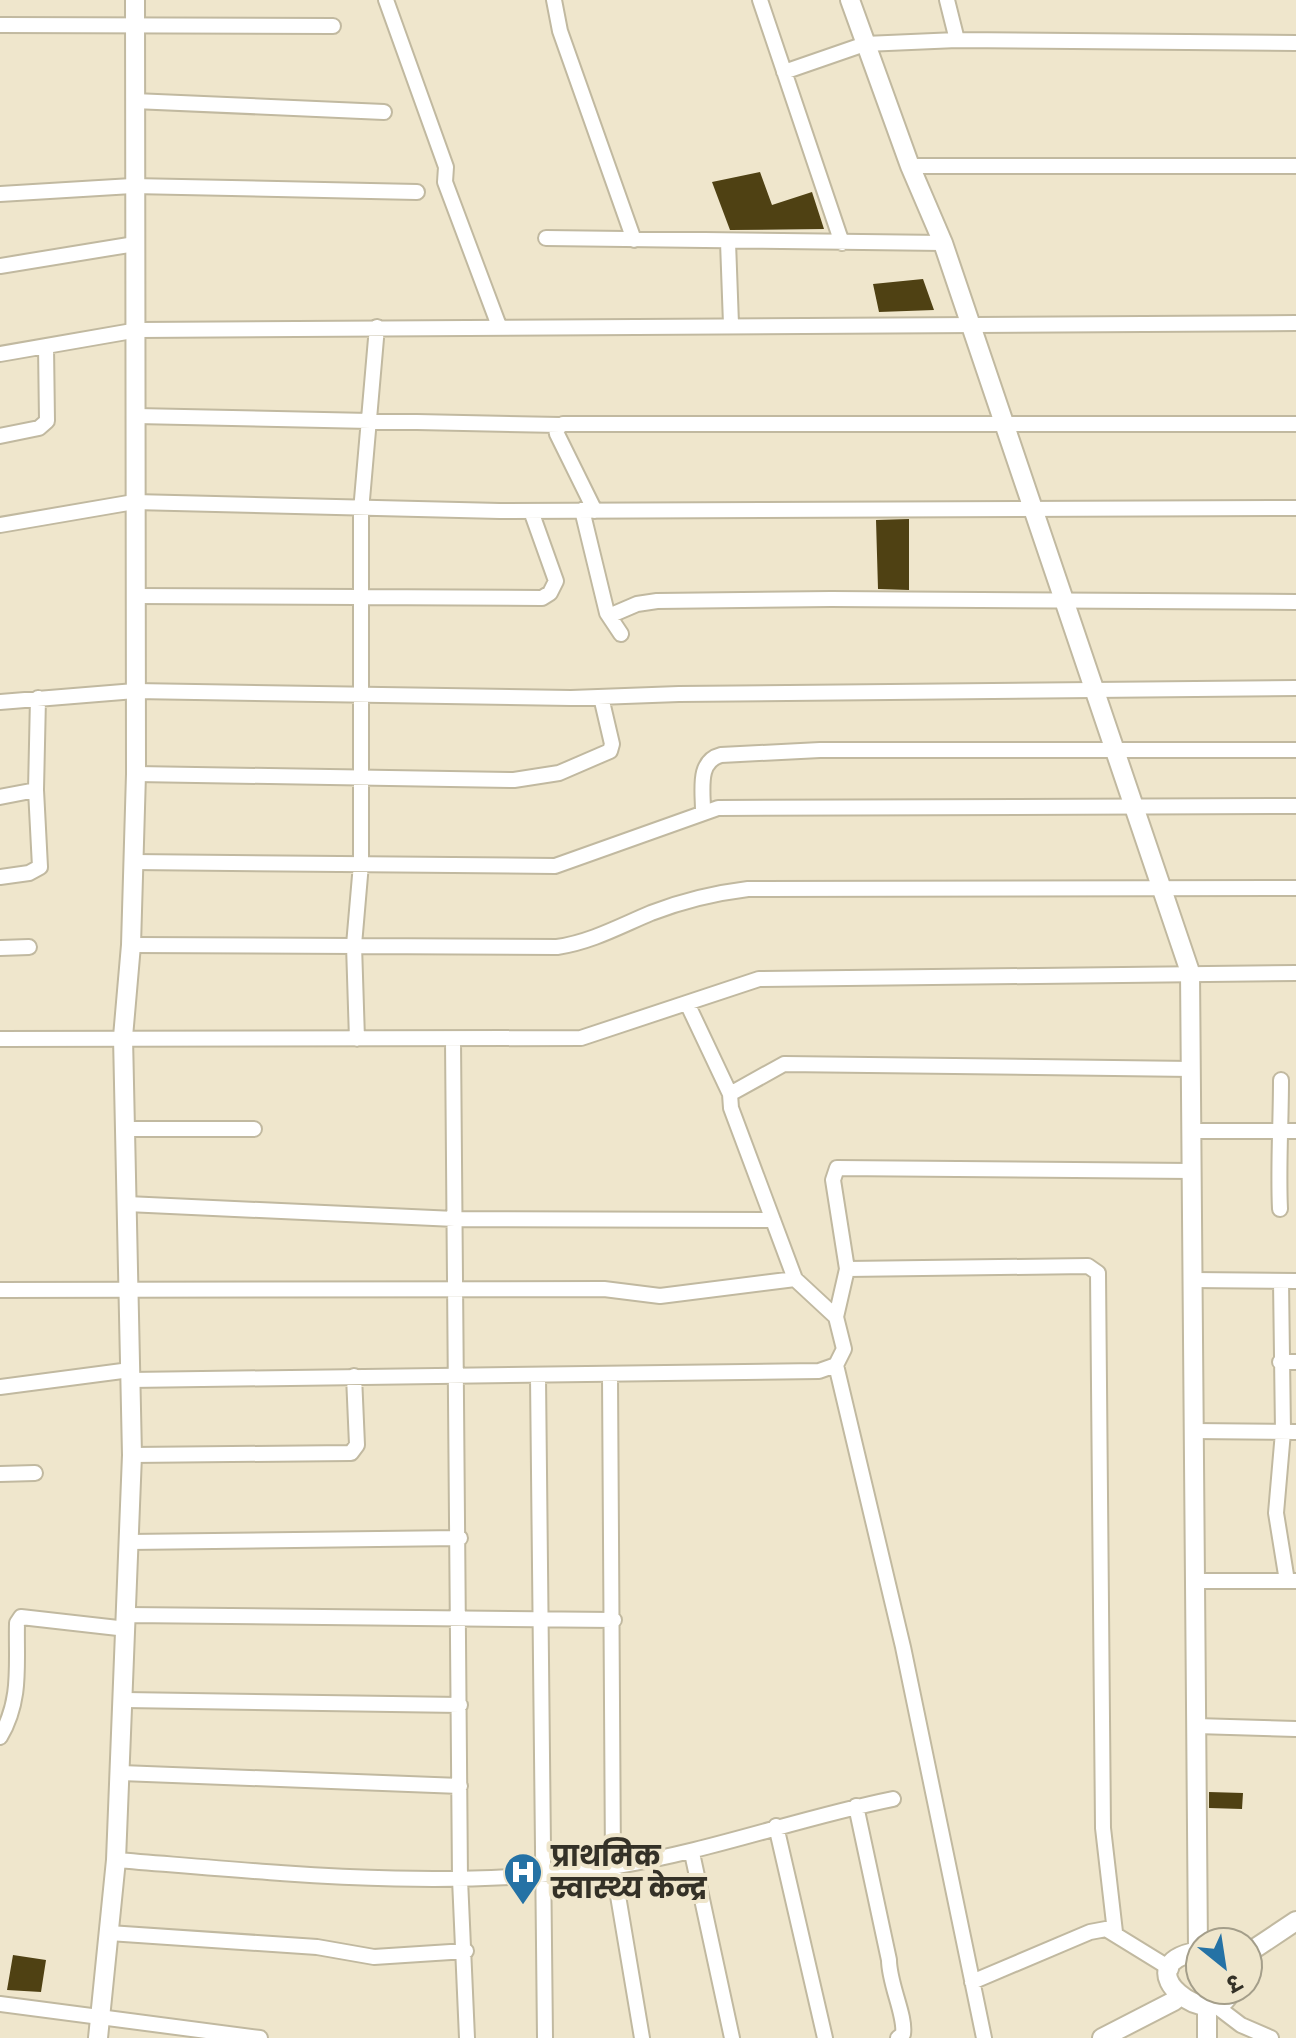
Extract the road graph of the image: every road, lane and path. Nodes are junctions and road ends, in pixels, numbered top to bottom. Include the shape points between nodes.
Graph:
1 (135, 0) edge
2 (386, 0) edge
3 (554, 0) edge
4 (760, 0) edge
5 (850, 0) edge
6 (947, 0) edge
7 (0, 25) edge
8 (135, 25) junction
9 (333, 26) dead end
10 (957, 40) junction
11 (1296, 43) edge
12 (865, 44) junction
13 (784, 72) junction
14 (134, 101) junction
15 (384, 112) dead end
16 (910, 166) junction
17 (1296, 166) edge
18 (132, 186) junction
19 (417, 192) dead end
20 (0, 194) edge
21 (546, 238) dead end
22 (634, 240) junction
23 (728, 242) junction
24 (842, 243) junction
25 (943, 243) junction
26 (135, 244) junction
27 (0, 266) edge
28 (969, 322) junction
29 (1296, 323) edge
30 (731, 324) junction
31 (499, 326) junction
32 (377, 327) junction
33 (138, 330) junction
34 (46, 346) junction
35 (0, 354) edge
36 (136, 416) junction
37 (369, 419) junction
38 (1006, 424) junction
39 (1296, 424) edge
40 (560, 425) junction
41 (0, 436) edge
42 (134, 502) junction
43 (362, 508) junction
44 (1296, 508) edge
45 (1034, 509) junction
46 (589, 510) junction
47 (531, 511) junction
48 (0, 525) edge
49 (134, 596) junction
50 (360, 599) junction
51 (1065, 602) junction
52 (1296, 602) edge
53 (609, 616) junction
54 (621, 634) dead end
55 (1296, 688) edge
56 (135, 691) junction
57 (1094, 691) junction
58 (362, 694) junction
59 (601, 697) junction
60 (38, 698) junction
61 (0, 702) edge
62 (1115, 749) junction
63 (1296, 750) edge
64 (136, 774) junction
65 (360, 777) junction
66 (36, 790) junction
67 (0, 797) edge
68 (1134, 805) junction
69 (1296, 806) edge
70 (703, 811) junction
71 (133, 862) junction
72 (361, 864) junction
73 (0, 877) edge
74 (1296, 888) edge
75 (1162, 889) junction
76 (131, 945) junction
77 (354, 945) junction
78 (29, 947) dead end
79 (0, 948) edge
80 (1190, 972) junction
81 (1296, 973) edge
82 (687, 1003) junction
83 (123, 1037) junction
84 (0, 1039) edge
85 (357, 1039) junction
86 (453, 1040) junction
87 (1192, 1069) junction
88 (1281, 1080) dead end
89 (730, 1094) junction
90 (125, 1129) junction
91 (254, 1129) dead end
92 (1191, 1131) junction
93 (1289, 1131) edge
94 (1192, 1171) junction
95 (127, 1204) junction
96 (1280, 1209) dead end
97 (455, 1219) junction
98 (773, 1220) junction
99 (847, 1269) junction
100 (795, 1279) junction
101 (1193, 1280) junction
102 (1288, 1281) edge
103 (0, 1290) edge
104 (129, 1290) junction
105 (455, 1291) junction
106 (836, 1317) junction
107 (1280, 1362) junction
108 (1296, 1362) edge
109 (836, 1365) junction
110 (454, 1374) junction
111 (130, 1375) junction
112 (354, 1376) junction
113 (610, 1376) junction
114 (538, 1377) junction
115 (0, 1387) edge
116 (1193, 1431) junction
117 (1289, 1432) edge
118 (132, 1455) junction
119 (35, 1473) dead end
120 (0, 1474) edge
121 (460, 1538) junction
122 (129, 1542) junction
123 (1197, 1581) junction
124 (1292, 1581) edge
125 (460, 1620) junction
126 (614, 1620) junction
127 (541, 1621) junction
128 (127, 1622) junction
129 (125, 1700) junction
130 (460, 1705) junction
131 (1196, 1726) junction
132 (1296, 1729) edge
133 (0, 1737) edge
134 (121, 1773) junction
135 (460, 1786) junction
136 (893, 1799) dead end
137 (856, 1806) junction
138 (776, 1826) junction
139 (692, 1853) junction
140 (116, 1860) junction
141 (613, 1866) junction
142 (546, 1873) junction
143 (460, 1879) junction
144 (1296, 1921) edge
145 (1199, 1926) edge
146 (1115, 1932) junction
147 (109, 1933) junction
148 (1264, 1942) edge
149 (466, 1951) junction
150 (1184, 1955) edge
151 (1171, 1969) junction
152 (972, 1982) junction
153 (1174, 2001) junction
154 (0, 2004) edge
155 (1217, 2006) edge
156 (1213, 2011) junction
157 (101, 2018) junction
158 (98, 2038) edge
159 (260, 2038) edge
160 (467, 2038) edge
161 (545, 2038) edge
162 (642, 2038) edge
163 (732, 2038) edge
164 (825, 2038) edge
165 (898, 2038) edge
166 (984, 2038) edge
167 (1102, 2038) edge
168 (1207, 2038) edge
169 (1271, 2038) edge

1 - 8 street
2 - 31 street
3 - 22 street via 560,31
4 - 13 street
5 - 12 street
6 - 10 street
7 - 8 street
8 - 9 street
8 - 14 street
10 - 11 street
10 - 12 street
12 - 13 street
12 - 16 street
13 - 24 street
14 - 15 street
14 - 18 street
16 - 17 street
16 - 25 street
18 - 19 street
18 - 20 street
18 - 26 street
21 - 22 street
22 - 23 street
23 - 24 street
23 - 30 street
24 - 25 street
25 - 28 street
26 - 27 street
26 - 33 street
28 - 29 street
28 - 30 street
28 - 38 street
30 - 31 street
31 - 32 street
32 - 33 street
32 - 37 street
33 - 34 street
33 - 36 street
34 - 35 street
34 - 41 street via 47,421 39,428
36 - 37 street
36 - 42 street
37 - 40 street
37 - 43 street
38 - 39 street
38 - 40 street
38 - 45 street
40 - 46 street via 557,434
42 - 43 street
42 - 48 street
42 - 49 street
43 - 47 street
43 - 50 street
44 - 45 street
45 - 46 street
45 - 51 street
46 - 47 street
46 - 53 street
47 - 50 street via 556,581 542,598
49 - 50 street
49 - 56 street
50 - 58 street
51 - 52 street
51 - 53 street via 657,601
51 - 57 street
53 - 54 street
55 - 57 street
56 - 58 street
56 - 60 street
56 - 64 street
57 - 59 street
57 - 62 street
58 - 59 street
58 - 65 street
59 - 65 street via 610,751 559,773 514,780
60 - 61 street
60 - 66 street
62 - 63 street
62 - 68 street
62 - 70 street via 721,755 704,767
64 - 65 street
64 - 71 street
65 - 72 street
66 - 67 street
66 - 73 street via 40,867
68 - 69 street
68 - 70 street
68 - 75 street
70 - 72 street via 555,866
71 - 72 street
71 - 76 street
72 - 77 street
74 - 75 street
75 - 77 street via 748,889 654,912 579,944
75 - 80 street
76 - 77 street
76 - 83 street
77 - 85 street
78 - 79 street
80 - 81 street
80 - 82 street via 759,979
80 - 87 street
82 - 86 street via 581,1038
82 - 89 street
83 - 84 street
83 - 85 street
83 - 90 street
85 - 86 street
86 - 97 street
87 - 89 street via 784,1064
87 - 92 street
88 - 93 street
89 - 98 street
90 - 91 street
90 - 95 street
92 - 93 street
92 - 94 street
93 - 96 street via 1277,1184
94 - 99 street via 837,1168 832,1175
94 - 101 street
95 - 97 street
95 - 104 street
97 - 98 street
97 - 105 street
98 - 100 street
99 - 106 street
99 - 146 street via 1088,1266 1098,1273 1103,1828
100 - 105 street via 660,1296 604,1289
100 - 106 street
101 - 102 street
101 - 116 street
102 - 107 street
103 - 104 street
104 - 105 street
104 - 111 street
105 - 110 street
106 - 109 street via 844,1349
107 - 108 street
107 - 117 street
109 - 113 street via 819,1371
109 - 152 street via 903,1647
110 - 112 street
110 - 114 street
110 - 121 street
111 - 112 street
111 - 115 street
111 - 118 street
112 - 118 street via 357,1445 346,1455
113 - 114 street
113 - 126 street
114 - 127 street
116 - 117 street
116 - 123 street
117 - 124 street via 1276,1513
118 - 122 street
119 - 120 street
121 - 122 street
121 - 125 street
122 - 128 street
123 - 124 street
123 - 131 street
125 - 127 street
125 - 128 street
125 - 130 street
126 - 127 street
126 - 141 street
127 - 142 street
128 - 129 street
128 - 133 street via 21,1617 18,1686
129 - 130 street
129 - 134 street
130 - 135 street
131 - 132 street
131 - 145 street
134 - 135 street
134 - 140 street
135 - 143 street
136 - 137 street
137 - 138 street
137 - 165 street via 889,1979 903,2018
138 - 139 street
138 - 164 street
139 - 141 street
139 - 163 street
140 - 143 street via 347,1878
140 - 147 street
141 - 142 street
141 - 162 street
142 - 143 street
142 - 161 street
143 - 149 street
144 - 148 street
146 - 151 street
146 - 152 street via 1090,1932
147 - 149 street via 317,1947 374,1957
147 - 157 street
149 - 160 street
150 - 151 street
151 - 153 street via 1168,1985
152 - 166 street
153 - 156 street via 1188,2013
153 - 167 street
154 - 157 street
155 - 156 street
156 - 168 street
156 - 169 street
157 - 158 street
157 - 159 street

